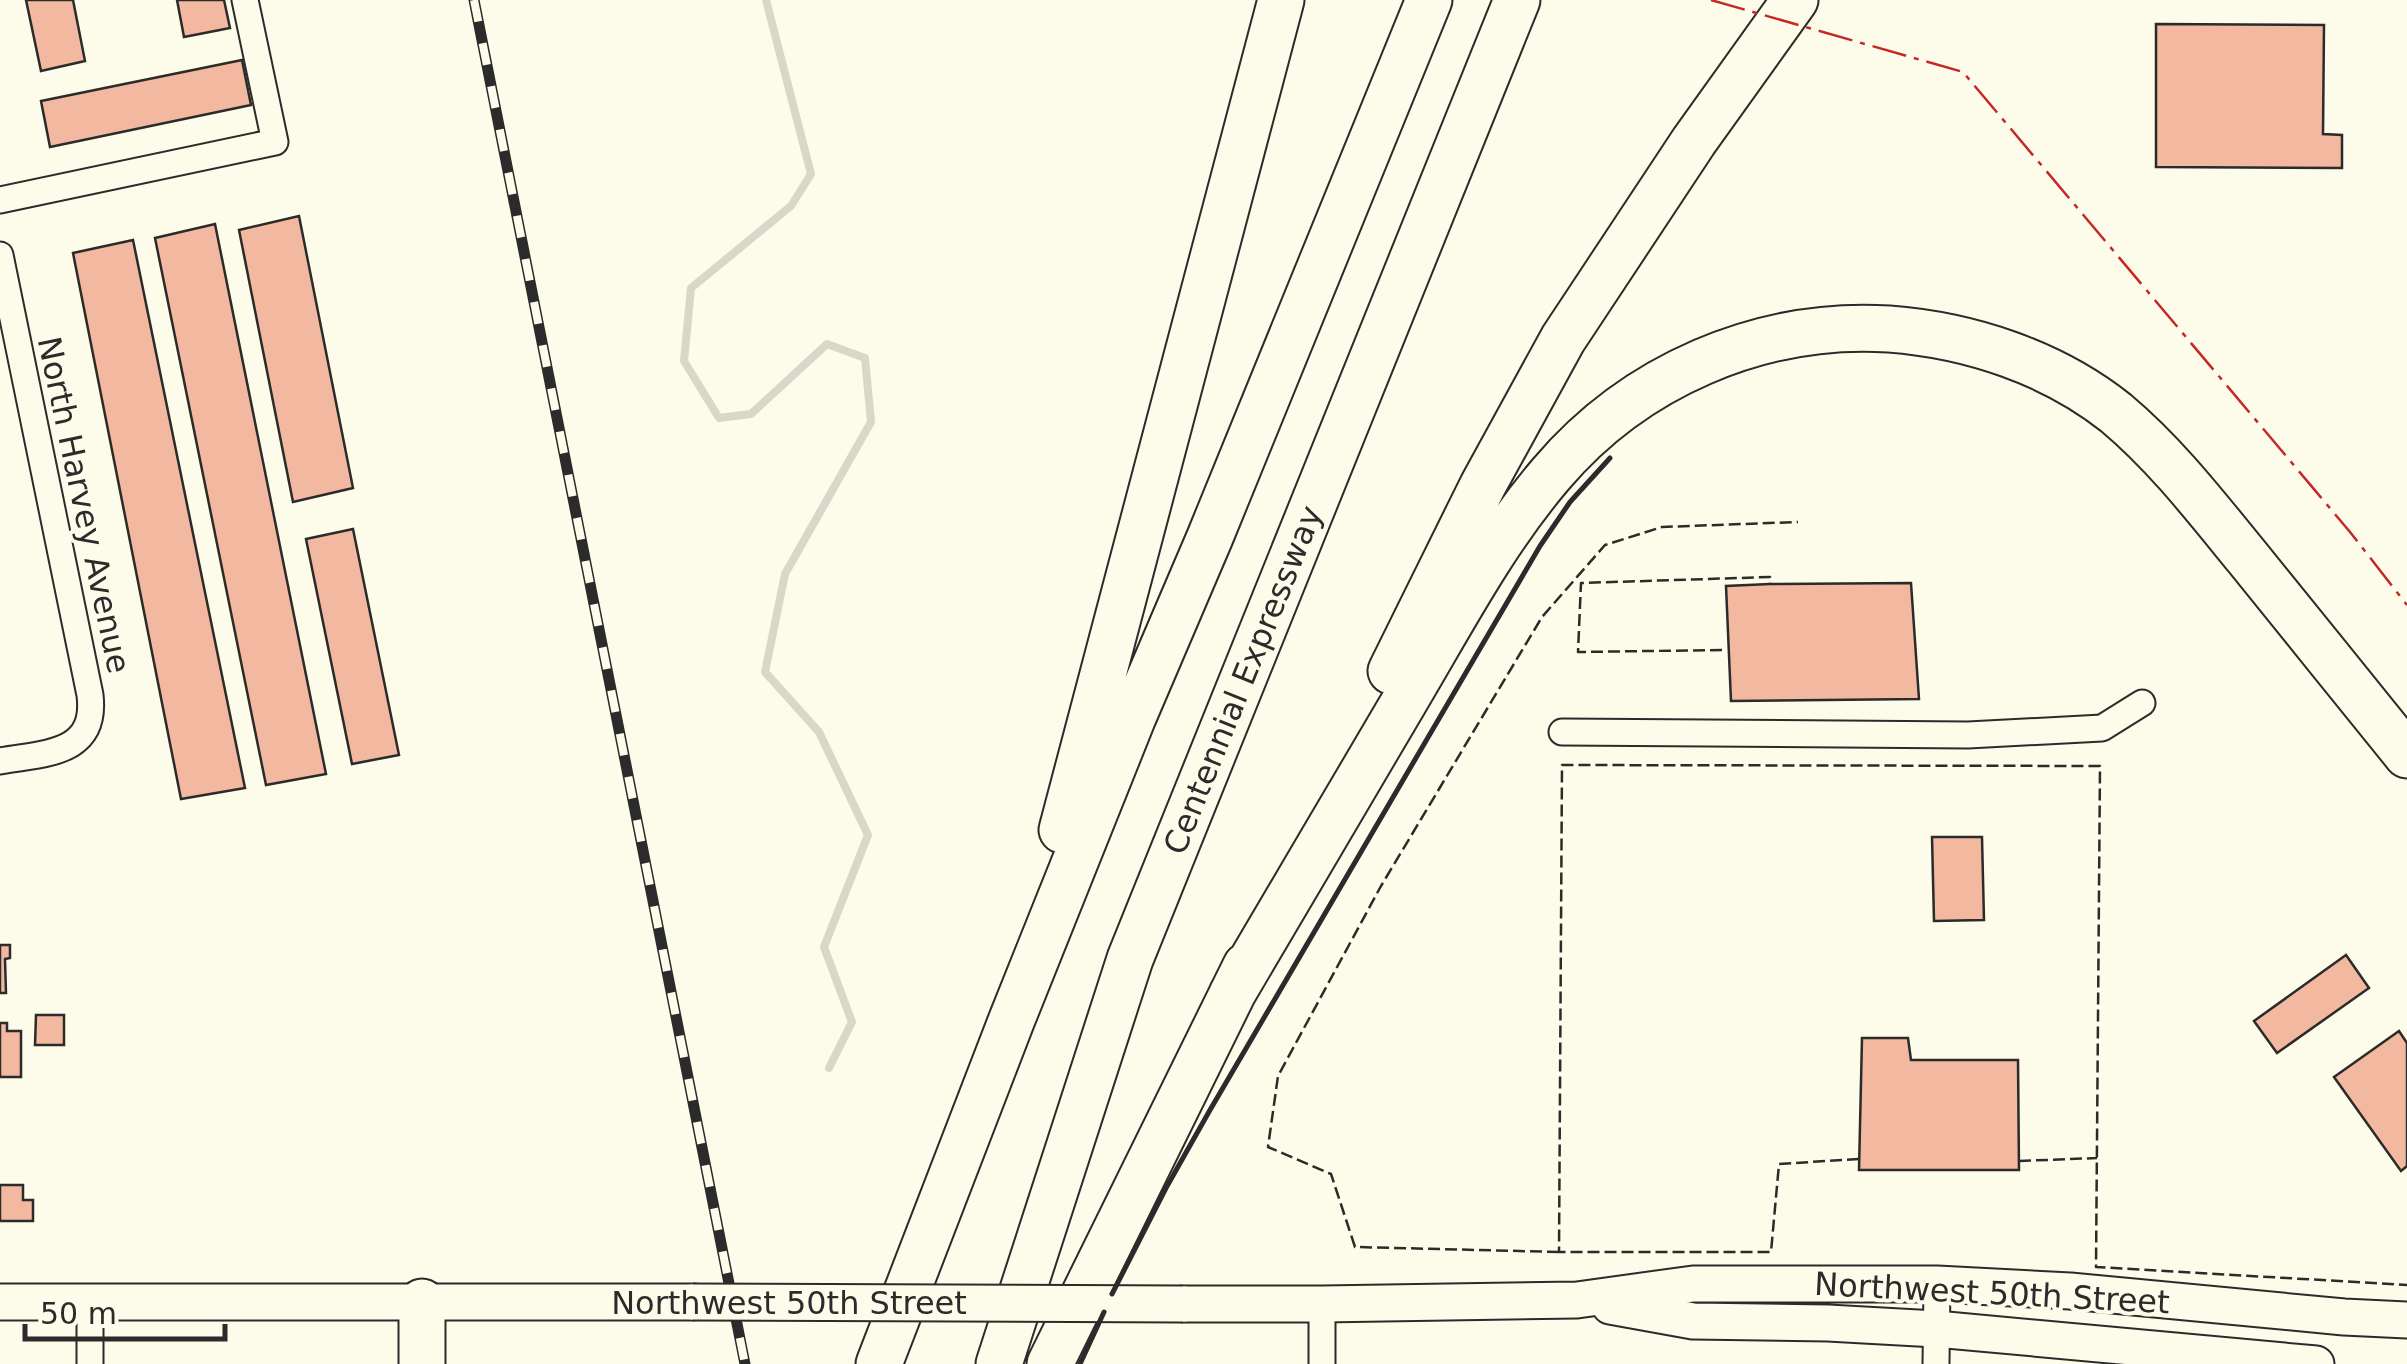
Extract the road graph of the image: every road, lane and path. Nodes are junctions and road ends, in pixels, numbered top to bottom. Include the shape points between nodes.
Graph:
1 (245, 0) edge
2 (1280, 0) edge
3 (1426, 0) edge
4 (1795, 0) edge
5 (1517, 2) edge
6 (0, 200) edge
7 (0, 255) edge
8 (2142, 703) dead end
9 (1562, 732) dead end
10 (2407, 755) edge
11 (0, 761) edge
12 (1232, 994) junction
13 (1012, 1020) junction
14 (1937, 1284) junction
15 (1577, 1300) junction
16 (0, 1302) edge
17 (90, 1302) junction
18 (422, 1302) junction
19 (1322, 1304) junction
20 (2407, 1320) edge
21 (1936, 1347) edge
22 (90, 1364) edge
23 (422, 1364) edge
24 (879, 1364) edge
25 (999, 1364) edge
26 (1050, 1364) edge
27 (1322, 1364) edge
28 (2316, 1364) edge

1 - 6 street via 275,142
2 - 13 highway
3 - 13 highway
4 - 12 highway via 1564,339 1482,485
5 - 25 highway, Centennial Expressway via 1130,959
7 - 11 street, North Harvey Avenue via 92,715 74,743
8 - 9 street via 2102,728 1968,735
10 - 12 highway via 2188,484 2141,435 2083,390 1998,350 1933,334 1847,328 1779,336 1700,362 1652,387 1593,431 1548,477 1488,559
12 - 26 highway
13 - 24 highway
14 - 15 main road, Northwest 50th Street via 1693,1284
14 - 20 main road, Northwest 50th Street
14 - 21 street
15 - 19 main road, Northwest 50th Street
15 - 21 main road, Northwest 50th Street via 1693,1320 1828,1323
16 - 17 main road, Northwest 50th Street
17 - 18 main road, Northwest 50th Street
17 - 22 street
18 - 19 main road, Northwest 50th Street, bridge
18 - 23 highway
19 - 27 street
21 - 28 main road, Northwest 50th Street

